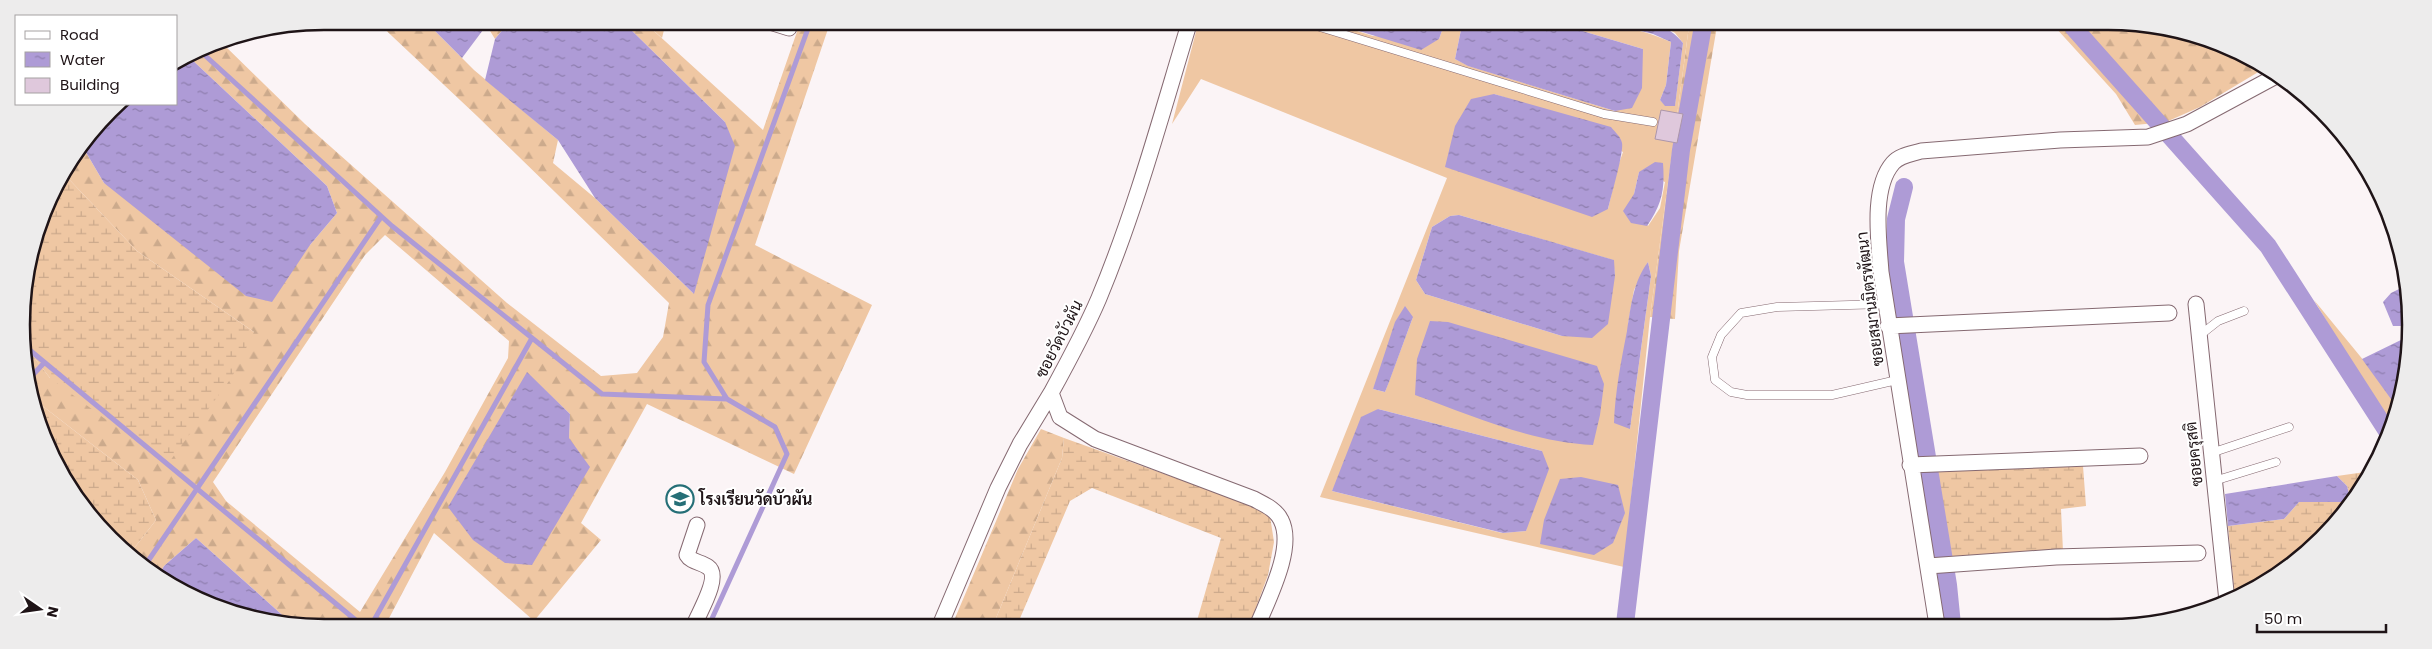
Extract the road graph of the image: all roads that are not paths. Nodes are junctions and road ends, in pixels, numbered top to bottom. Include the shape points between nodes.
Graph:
1 (1187, 30) edge
2 (1330, 30) edge
3 (2270, 79) edge
4 (1653, 122) dead end
5 (1886, 304) junction
6 (2196, 304) dead end
7 (2244, 311) dead end
8 (2169, 313) dead end
9 (1888, 326) junction
10 (2199, 336) junction
11 (1897, 380) junction
12 (1051, 393) junction
13 (2289, 427) dead end
14 (2212, 453) junction
15 (2140, 456) dead end
16 (2276, 462) dead end
17 (1910, 465) junction
18 (2214, 481) junction
19 (697, 525) dead end
20 (2198, 553) dead end
21 (1928, 566) junction
22 (2226, 594) edge
23 (697, 619) edge
24 (944, 619) edge
25 (1260, 619) edge
26 (1936, 619) edge

1 - 12 street, ซอยวัดบัวผัน via 1135,200 1109,271 1077,346
2 - 4 lane via 1604,114
3 - 5 street, ซอยสมานมิตรพัฒนา via 2187,124 2148,137 1921,151 1894,161 1882,186 1878,218
5 - 9 street, ซอยสมานมิตรพัฒนา
5 - 11 lane via 1778,307 1741,313 1721,335 1712,357 1715,380 1731,392 1747,395 1832,395
6 - 10 street, ซอยครุสติ
7 - 10 lane via 2218,321
8 - 9 street
9 - 11 street, ซอยสมานมิตรพัฒนา
10 - 14 street, ซอยครุสติ
11 - 17 street, ซอยสมานมิตรพัฒนา
12 - 24 street via 998,488
12 - 25 street, ซอยวัดบัวผัน via 1060,417 1095,439 1254,499 1281,519 1286,534 1285,550
13 - 14 lane
14 - 18 street, ซอยครุสติ
15 - 17 street
16 - 18 lane
17 - 21 street, ซอยสมานมิตรพัฒนา
18 - 22 street, ซอยครุสติ
19 - 23 street via 688,555 709,568 712,585
20 - 21 street via 2056,557
21 - 26 street, ซอยสมานมิตรพัฒนา

